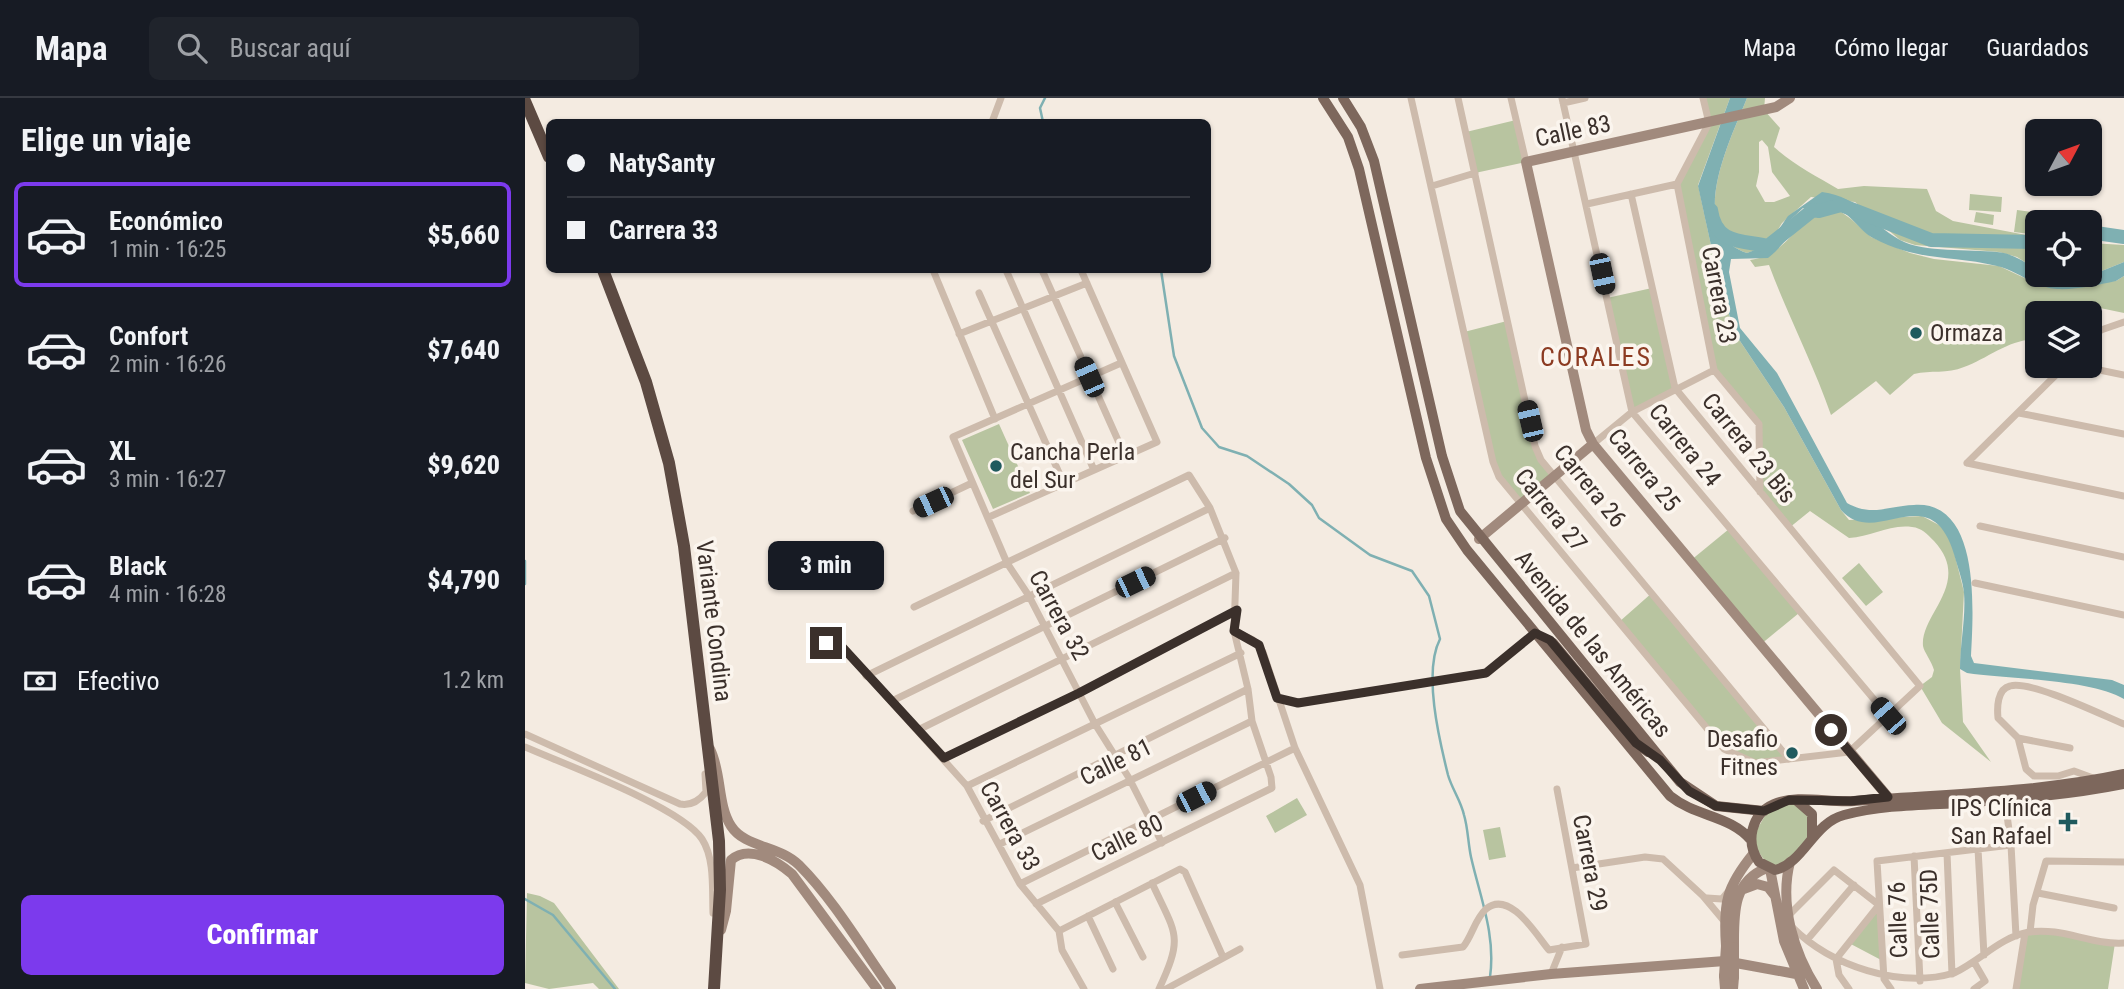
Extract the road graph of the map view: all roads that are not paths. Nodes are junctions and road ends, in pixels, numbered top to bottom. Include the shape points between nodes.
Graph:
1 (1001, 98) edge
2 (1323, 98) edge
3 (1343, 98) edge
4 (1411, 98) edge
5 (1458, 98) edge
6 (1511, 98) edge
7 (1584, 98) edge
8 (1703, 98) edge
9 (1790, 98) edge
10 (1563, 100) edge
11 (525, 101) edge
12 (993, 119) edge
13 (1713, 122) junction
14 (546, 150) edge
15 (1575, 152) junction
16 (1526, 162) junction
17 (1475, 173) junction
18 (1677, 184) junction
19 (1432, 186) junction
20 (1631, 194) junction
21 (1587, 204) junction
22 (604, 273) edge
23 (934, 273) edge
24 (1007, 273) edge
25 (1043, 273) edge
26 (1082, 273) edge
27 (1087, 283) junction
28 (979, 293) dead end
29 (1053, 297) junction
30 (1023, 309) junction
31 (992, 321) junction
32 (2124, 322) edge
33 (2102, 330) edge
34 (959, 334) junction
35 (1121, 363) junction
36 (1714, 370) junction
37 (2102, 370) edge
38 (2124, 375) edge
39 (1089, 377) junction
40 (2053, 378) edge
41 (1675, 388) junction
42 (1059, 391) junction
43 (1028, 404) junction
44 (1632, 412) junction
45 (2019, 413) junction
46 (995, 419) junction
47 (2124, 434) edge
48 (1593, 444) junction
49 (1125, 456) junction
50 (1094, 470) junction
51 (1555, 477) junction
52 (972, 483) junction
53 (1064, 484) junction
54 (1761, 493) junction
55 (2124, 496) edge
56 (1520, 505) junction
57 (1210, 508) junction
58 (913, 511) dead end
59 (989, 517) junction
60 (1980, 526) dead end
61 (1224, 538) junction
62 (1479, 539) junction
63 (2124, 556) edge
64 (1007, 563) junction
65 (1236, 573) junction
66 (1975, 583) dead end
67 (1029, 596) junction
68 (914, 607) dead end
69 (1237, 610) junction
70 (2124, 615) edge
71 (1046, 626) junction
72 (1234, 631) junction
73 (1535, 633) junction
74 (826, 643) dead end
75 (1241, 653) junction
76 (1062, 659) junction
77 (866, 676) junction
78 (1248, 689) junction
79 (1079, 693) junction
80 (1277, 698) junction
81 (892, 701) junction
82 (1298, 703) junction
83 (1283, 715) junction
84 (1888, 716) junction
85 (1252, 721) junction
86 (1095, 724) junction
87 (2124, 724) edge
88 (918, 730) junction
89 (525, 734) edge
90 (2018, 738) junction
91 (708, 745) junction
92 (525, 747) edge
93 (1295, 748) junction
94 (2070, 748) dead end
95 (1849, 752) junction
96 (1114, 757) junction
97 (944, 758) junction
98 (1789, 759) junction
99 (1660, 760) junction
100 (1266, 762) junction
101 (2124, 774) edge
102 (1129, 778) junction
103 (2097, 780) junction
104 (2124, 783) edge
105 (967, 786) junction
106 (1556, 789) dead end
107 (1888, 797) junction
108 (666, 798) junction
109 (1794, 800) junction
110 (2005, 800) junction
111 (661, 809) junction
112 (1764, 811) junction
113 (983, 821) junction
114 (1150, 821) junction
115 (1812, 836) junction
116 (1751, 840) junction
117 (1162, 843) junction
118 (1000, 844) junction
119 (2011, 845) junction
120 (1978, 849) junction
121 (1754, 853) junction
122 (1947, 853) junction
123 (1914, 856) junction
124 (1790, 862) junction
125 (2124, 862) edge
126 (1572, 868) junction
127 (1769, 869) junction
128 (796, 870) junction
129 (1152, 883) junction
130 (1020, 884) junction
131 (1854, 885) junction
132 (1740, 891) junction
133 (1727, 893) junction
134 (2038, 893) junction
135 (1703, 896) junction
136 (1776, 897) junction
137 (1115, 902) junction
138 (1036, 904) junction
139 (1879, 905) junction
140 (2113, 908) dead end
141 (1790, 915) junction
142 (1088, 916) junction
143 (1724, 921) junction
144 (1059, 931) junction
145 (2028, 932) junction
146 (1794, 933) junction
147 (2016, 936) junction
148 (718, 938) junction
149 (1807, 940) junction
150 (2124, 943) edge
151 (1730, 946) junction
152 (1562, 947) junction
153 (1240, 949) dead end
154 (1402, 955) dead end
155 (1984, 955) junction
156 (1143, 957) dead end
157 (1223, 957) junction
158 (1836, 959) junction
159 (1974, 962) junction
160 (1113, 969) dead end
161 (1551, 974) junction
162 (1796, 974) junction
163 (1952, 974) junction
164 (1729, 977) junction
165 (1884, 979) junction
166 (1920, 981) junction
167 (1985, 985) edge
168 (714, 989) edge
169 (877, 989) edge
170 (891, 989) edge
171 (1084, 989) edge
172 (1159, 989) edge
173 (1166, 989) edge
174 (1380, 989) edge
175 (1420, 989) edge
176 (1725, 989) edge
177 (1733, 989) edge
178 (1804, 989) edge
179 (1817, 989) edge
180 (1849, 989) edge
181 (1891, 989) edge
182 (1974, 989) edge
183 (2016, 989) edge

1 - 12 street
2 - 73 main road, Avenida de las Américas via 1348,137 1359,169 1426,457 1447,519
3 - 62 main road, Avenida de las Américas via 1374,161 1449,483 1460,512
4 - 19 street, Carrera 27
5 - 17 street, Carrera 26
6 - 16 street, Carrera 25
7 - 10 street
8 - 13 street
9 - 13 street, Calle 83 via 1776,107
10 - 15 street, Carrera 24
11 - 14 highway
13 - 15 street, Calle 83
13 - 18 street
15 - 16 street, Calle 83
15 - 21 street, Carrera 24
16 - 48 street, Carrera 25 via 1586,430
17 - 19 street
17 - 51 street, Carrera 26 via 1535,446
18 - 20 street
18 - 36 street, Carrera 23
19 - 56 street, Carrera 27 via 1493,461 1499,478
20 - 21 street
20 - 41 street, Carrera 23 Bis
21 - 44 street, Carrera 24
22 - 91 highway, Variante Condina via 646,382 669,463
23 - 34 street
24 - 30 street
25 - 29 street
26 - 27 street
27 - 29 street
27 - 35 street
28 - 31 street
29 - 30 street
29 - 39 street
30 - 31 street
30 - 42 street
31 - 34 street
31 - 43 street
32 - 33 street
34 - 46 street
35 - 39 street
35 - 49 street via 1157,442
36 - 41 street
36 - 54 street, Carrera 23 via 1759,424
37 - 38 street
39 - 42 street
39 - 49 street
40 - 45 street
41 - 44 street
41 - 54 street, Carrera 23 Bis
42 - 43 street
42 - 50 street
43 - 46 street
43 - 53 street
44 - 48 street
44 - 84 street, Carrera 24
45 - 47 street
45 - 55 street via 1967,463
46 - 52 street, Carrera 32 via 953,437
48 - 51 street
48 - 95 street, Carrera 25
49 - 50 street
50 - 53 street
51 - 56 street
51 - 98 street, Carrera 26
52 - 58 street
52 - 59 street, Carrera 32
53 - 59 street
54 - 84 street, Carrera 23 Bis via 1920,686
56 - 62 street
56 - 98 street, Carrera 27 via 1724,749 1755,762
57 - 61 street
57 - 64 street via 1189,475
57 - 67 street
59 - 64 street, Carrera 32
60 - 63 street
61 - 65 street
61 - 71 street
62 - 99 main road, Avenida de las Américas
64 - 67 street, Carrera 32
64 - 68 street
65 - 69 street
65 - 76 street
66 - 70 street
67 - 71 street, Carrera 32
67 - 77 street
69 - 72 street
69 - 79 street
71 - 76 street, Carrera 32
71 - 81 street
72 - 75 street
72 - 80 street via 1259,645
73 - 82 street via 1486,673
73 - 99 main road via 1550,640 1636,743
73 - 116 main road, Avenida de las Américas via 1670,796 1697,812 1733,823
74 - 77 street, Carrera 33 via 834,638
75 - 78 street
75 - 86 street
76 - 79 street, Carrera 32
76 - 88 street
77 - 81 street, Carrera 33
78 - 85 street
78 - 96 street
79 - 86 street, Carrera 32
79 - 97 street
80 - 82 street
80 - 83 street
81 - 88 street, Carrera 33
82 - 83 street
83 - 93 street
84 - 95 street
85 - 100 street
85 - 102 street, Calle 81
86 - 96 street, Carrera 32
86 - 105 street
87 - 90 street via 2061,697 2008,686 1997,704 1998,719
88 - 97 street, Carrera 33
89 - 108 street
90 - 94 street
90 - 103 street via 2026,769 2034,776 2074,771
91 - 108 street via 706,792 701,799 686,805
91 - 128 street via 732,828 747,841 778,850
91 - 148 highway, Variante Condina via 719,841
92 - 111 street
93 - 100 street
93 - 174 street via 1360,885
95 - 98 street, Carrera 27
95 - 107 street, Carrera 25
96 - 102 street, Carrera 32
96 - 113 street
97 - 105 street, Carrera 33
99 - 112 main road, Avenida de las Américas via 1702,800 1735,810
100 - 114 street
100 - 117 street, Calle 80 via 1272,788
101 - 103 main road, Avenida de las Américas
102 - 114 street, Carrera 32
102 - 118 street, Calle 81
103 - 107 main road, Avenida de las Américas
104 - 110 main road
105 - 113 street, Carrera 33
106 - 126 street, Carrera 29
107 - 109 main road, Avenida de las Américas
108 - 111 street
109 - 112 main road, Avenida de las Américas
109 - 115 main road via 1812,814
110 - 115 main road via 1853,813 1831,820
110 - 119 street
111 - 148 street via 692,827 708,851
112 - 116 main road
113 - 118 street, Carrera 33
114 - 117 street, Carrera 32
114 - 130 street
115 - 124 main road
116 - 121 main road
117 - 138 street, Calle 80
118 - 130 street, Carrera 33
119 - 120 street
119 - 147 street
120 - 122 street
120 - 155 street
121 - 127 main road
121 - 133 street
122 - 123 street
122 - 163 street, Calle 75D
123 - 139 street via 1877,861
123 - 166 street, Calle 76
124 - 127 main road
124 - 141 street via 1786,879
125 - 134 street via 2046,861
126 - 135 street via 1654,857 1669,863
126 - 152 street, Carrera 29 via 1586,944
127 - 132 street via 1753,874
127 - 136 street
128 - 148 street via 753,854 738,854 731,860
128 - 169 street
128 - 170 street
129 - 137 street
129 - 157 street via 1180,869 1185,872
129 - 172 street via 1176,941
130 - 138 street, Carrera 33
131 - 139 street
131 - 141 street via 1834,870
131 - 149 street
132 - 136 street via 1757,884 1768,887
132 - 151 street
133 - 135 street via 1722,899
133 - 143 street
134 - 140 street
134 - 145 street
135 - 143 street
136 - 162 street
137 - 142 street
137 - 156 street
138 - 144 street, Carrera 33
139 - 158 street
139 - 165 street
141 - 146 street
142 - 144 street
142 - 160 street
143 - 151 street
144 - 171 street, Carrera 33 via 1062,950
145 - 147 street
145 - 150 street via 2056,931 2103,943
145 - 183 street
146 - 149 street
146 - 179 street
147 - 155 street
148 - 168 highway, Variante Condina
149 - 158 street
151 - 164 street, bridge
152 - 154 street via 1549,950 1523,916 1498,905 1487,909 1463,947
152 - 161 street
153 - 157 street
155 - 159 street
157 - 173 street
158 - 165 street
158 - 180 street via 1839,975
159 - 163 street
159 - 167 street
161 - 162 street via 1725,961
161 - 175 street
162 - 178 street
163 - 166 street
164 - 176 street
164 - 177 street
165 - 166 street
165 - 181 street
167 - 182 street

